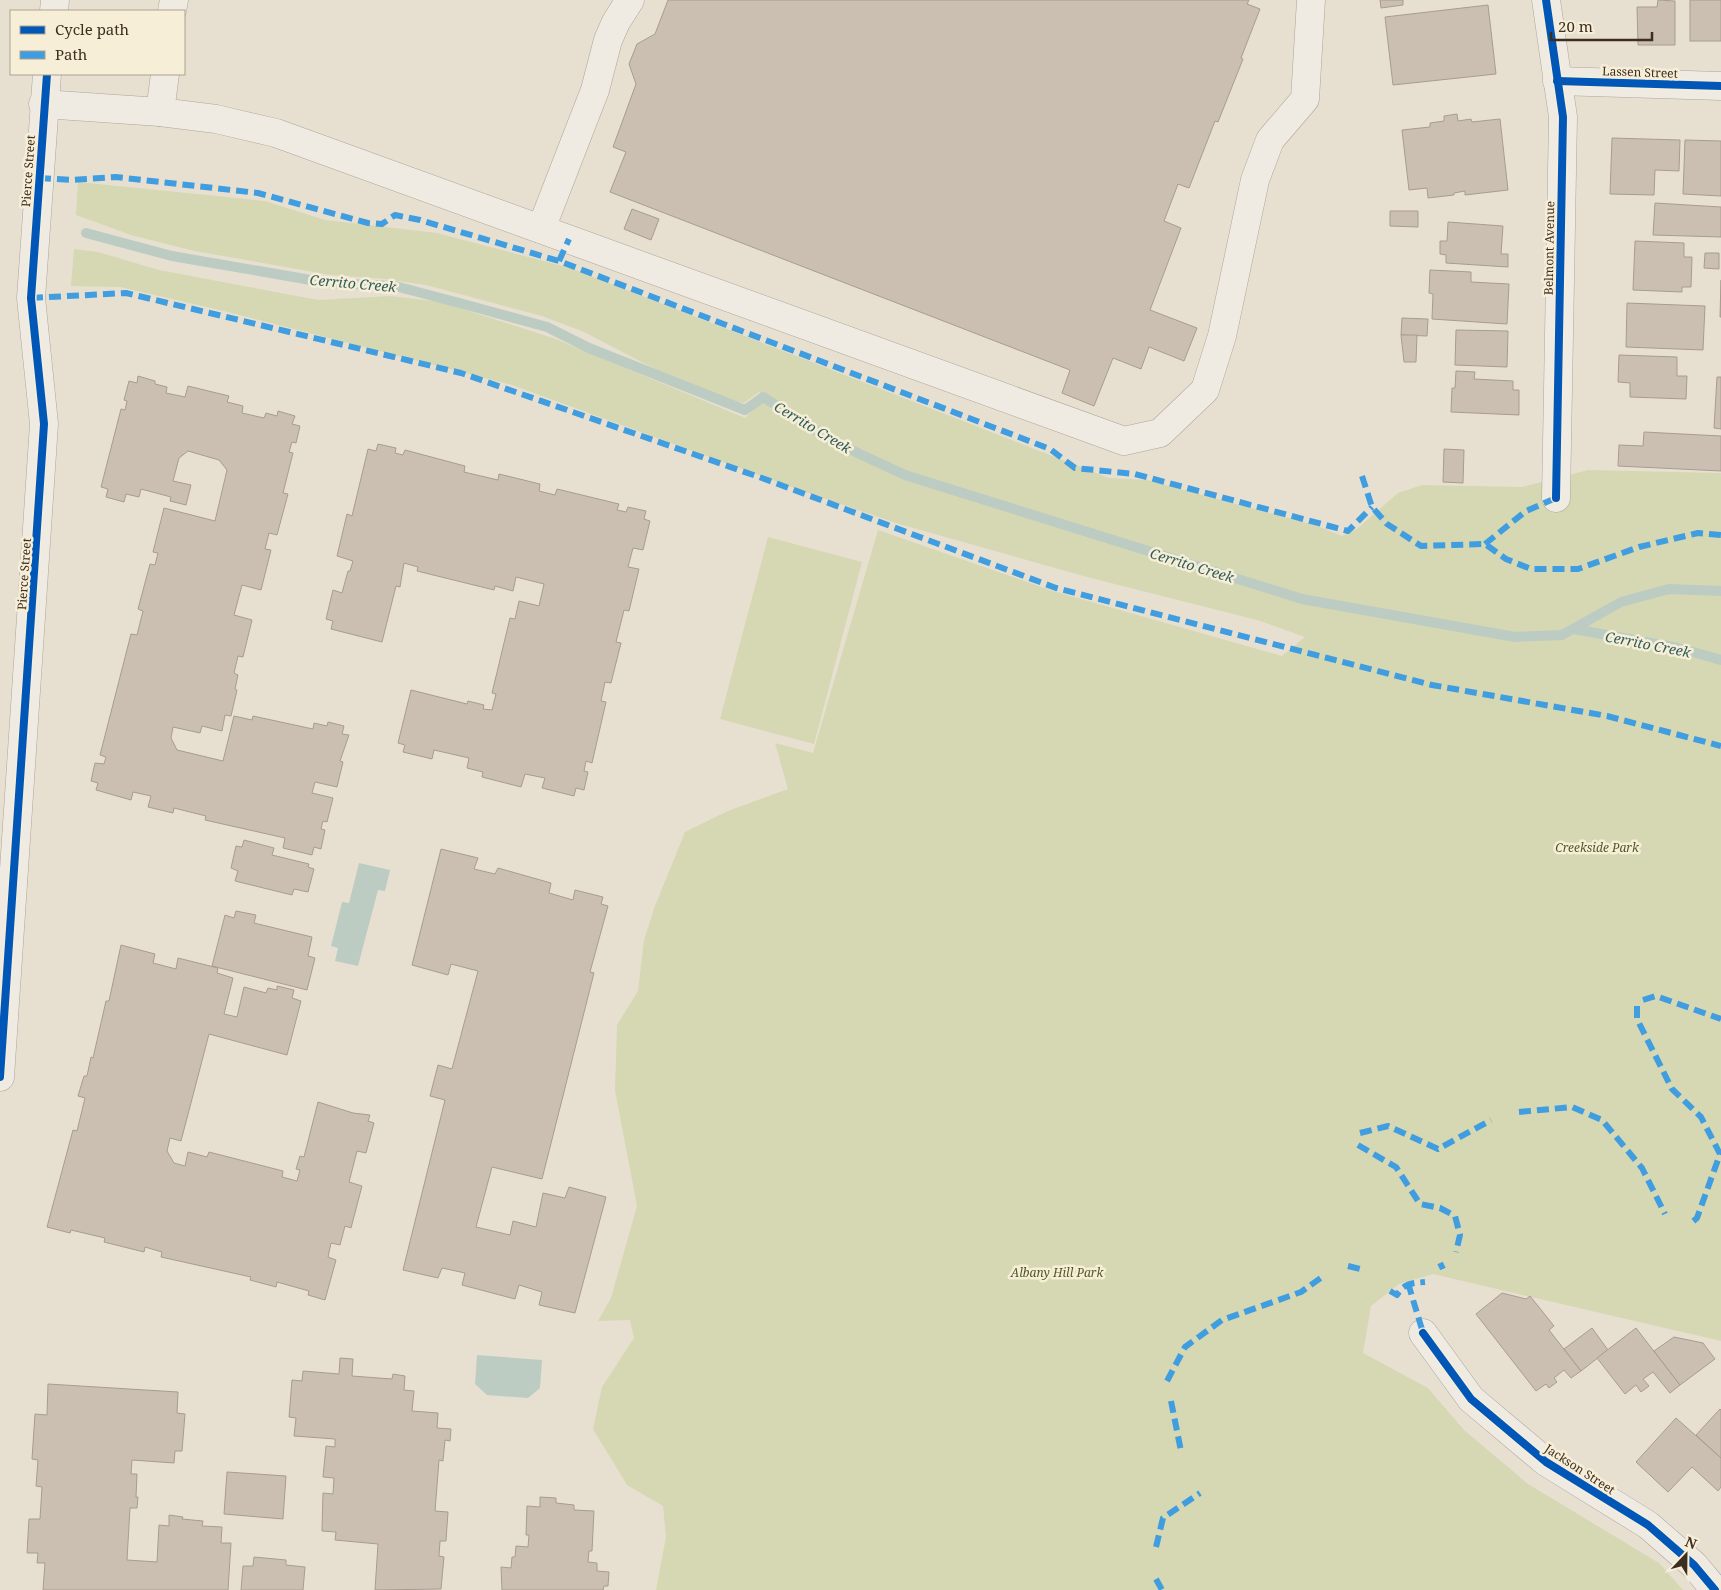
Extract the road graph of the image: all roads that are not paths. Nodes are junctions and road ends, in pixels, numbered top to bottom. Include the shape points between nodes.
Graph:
1 (630, 0) edge
2 (1311, 0) edge
3 (1546, 0) edge
4 (47, 75) edge
5 (165, 75) edge
6 (1557, 81) junction
7 (1721, 86) edge
8 (43, 104) junction
9 (160, 112) junction
10 (541, 229) junction
11 (1556, 498) dead end
12 (0, 1077) edge
13 (1423, 1333) dead end
14 (1715, 1590) edge

1 - 10 street via 608,40 594,90
2 - 10 street via 1305,99 1270,140 1255,180 1222,336 1205,390 1160,433 1124,441
3 - 6 street, Belmont Avenue
4 - 8 street, Pierce Street
5 - 9 street
6 - 7 street, Lassen Street
6 - 11 street, Belmont Avenue via 1563,117
8 - 9 street
8 - 12 street, Pierce Street via 31,298 44,424
9 - 10 street via 216,119 276,133
13 - 14 street, Jackson Street via 1470,1399 1546,1462 1648,1526 1694,1565

